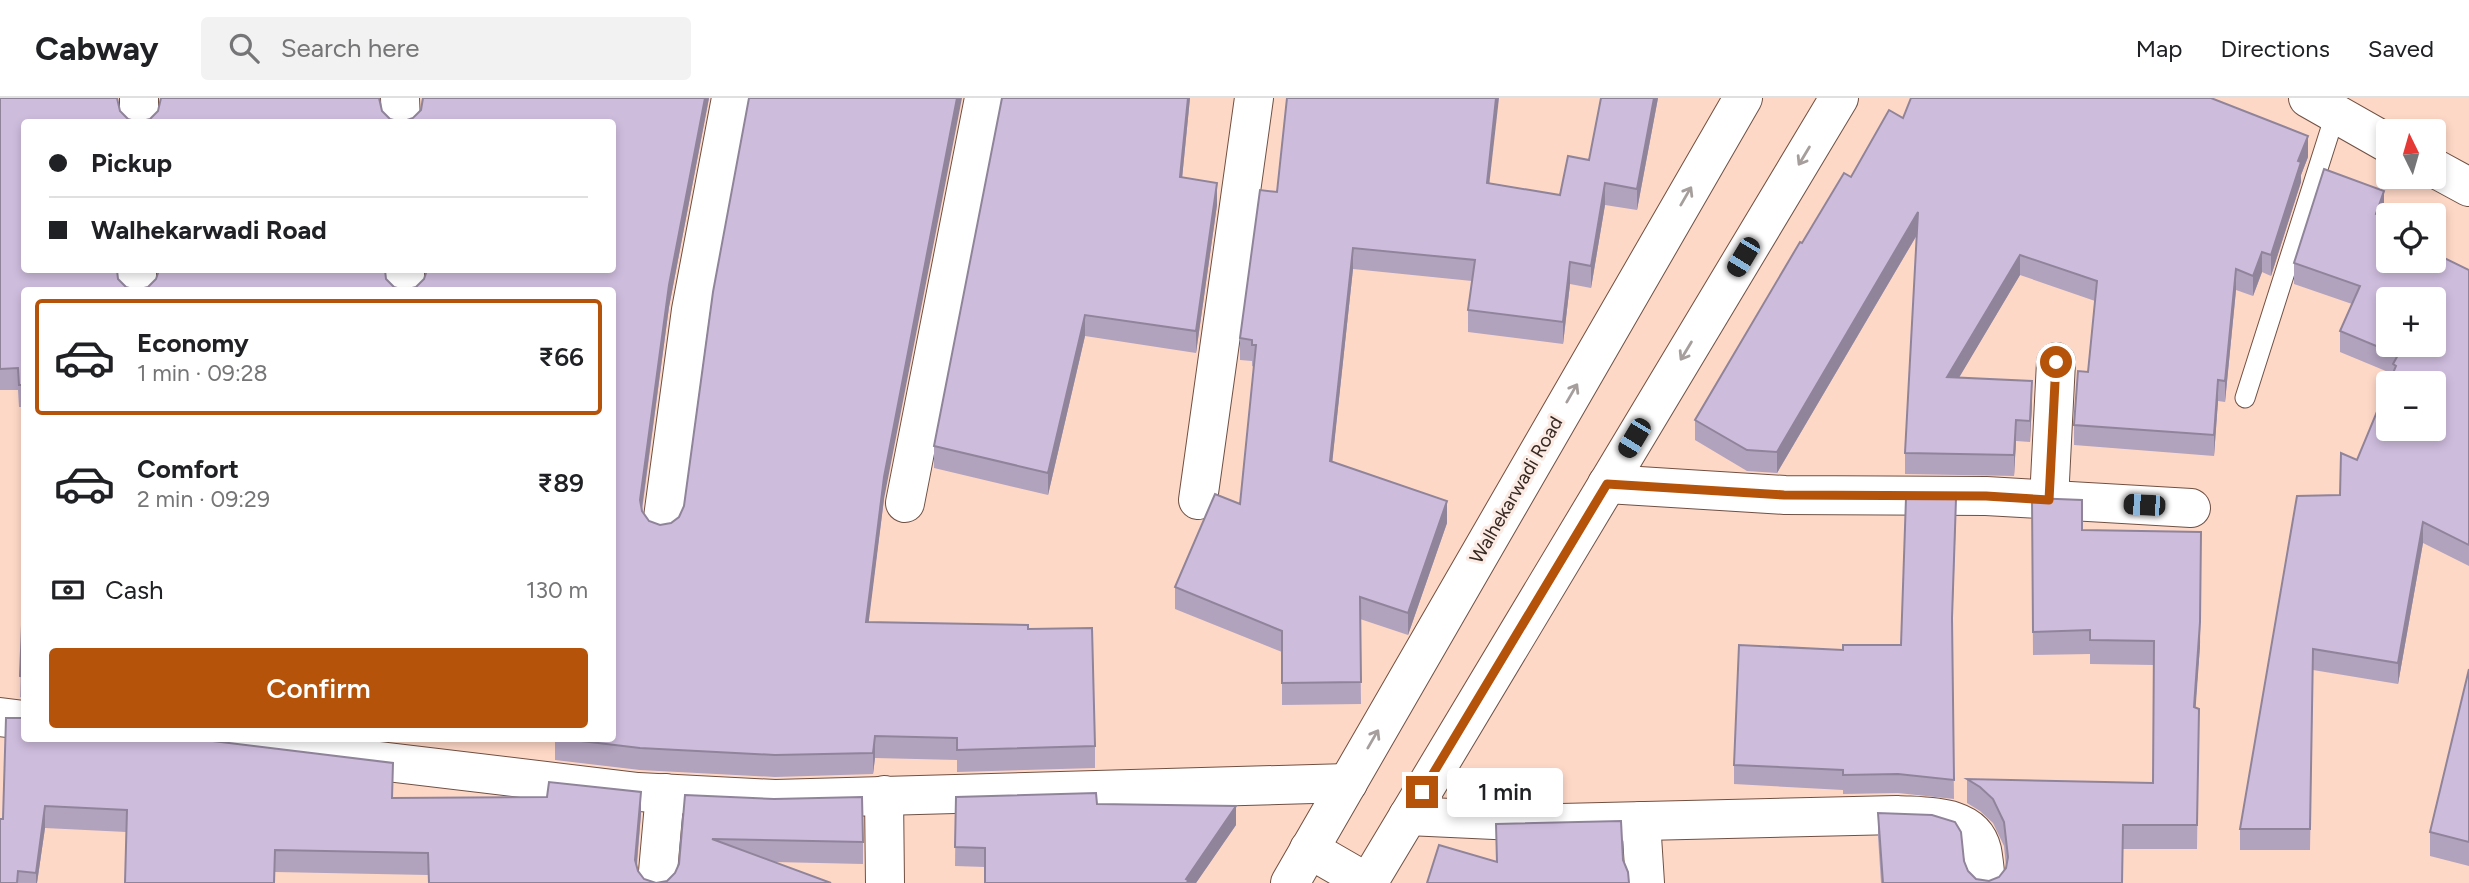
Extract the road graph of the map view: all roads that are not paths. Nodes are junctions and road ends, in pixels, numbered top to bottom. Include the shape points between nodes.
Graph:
1 (139, 98) edge
2 (400, 98) edge
3 (731, 98) edge
4 (984, 98) edge
5 (1254, 98) edge
6 (1743, 98) edge
7 (1839, 98) edge
8 (2321, 106) edge
9 (139, 119) edge
10 (401, 119) edge
11 (2376, 137) edge
12 (2446, 175) edge
13 (2469, 187) edge
14 (2056, 362) dead end
15 (2245, 398) dead end
16 (1607, 484) junction
17 (1198, 500) dead end
18 (2049, 500) junction
19 (905, 503) dead end
20 (2192, 508) dead end
21 (662, 525) edge
22 (0, 717) edge
23 (21, 720) edge
24 (219, 742) edge
25 (1348, 783) junction
26 (666, 793) junction
27 (884, 795) junction
28 (1408, 816) junction
29 (1641, 821) junction
30 (1309, 849) junction
31 (657, 883) edge
32 (885, 883) edge
33 (1290, 883) edge
34 (1368, 883) edge
35 (1645, 883) edge
36 (1986, 883) edge

1 - 9 street
2 - 10 street
3 - 21 street via 691,310
4 - 19 street
5 - 17 street
25 -> 6 street, Walhekarwadi Road
7 -> 16 street
8 - 11 street
8 - 15 lane
12 - 13 street
14 - 18 street
16 - 18 street via 1784,495
16 - 28 street
18 - 20 street
22 - 23 street
24 - 26 street
25 - 27 street
25 - 30 street, Walhekarwadi Road
26 - 27 street via 775,799
26 - 31 street
27 - 32 street
28 - 29 street via 1561,823
28 - 34 street
29 - 35 street
29 - 36 street via 1942,818 1968,826 1982,847
30 - 33 street, Walhekarwadi Road
30 - 34 street

